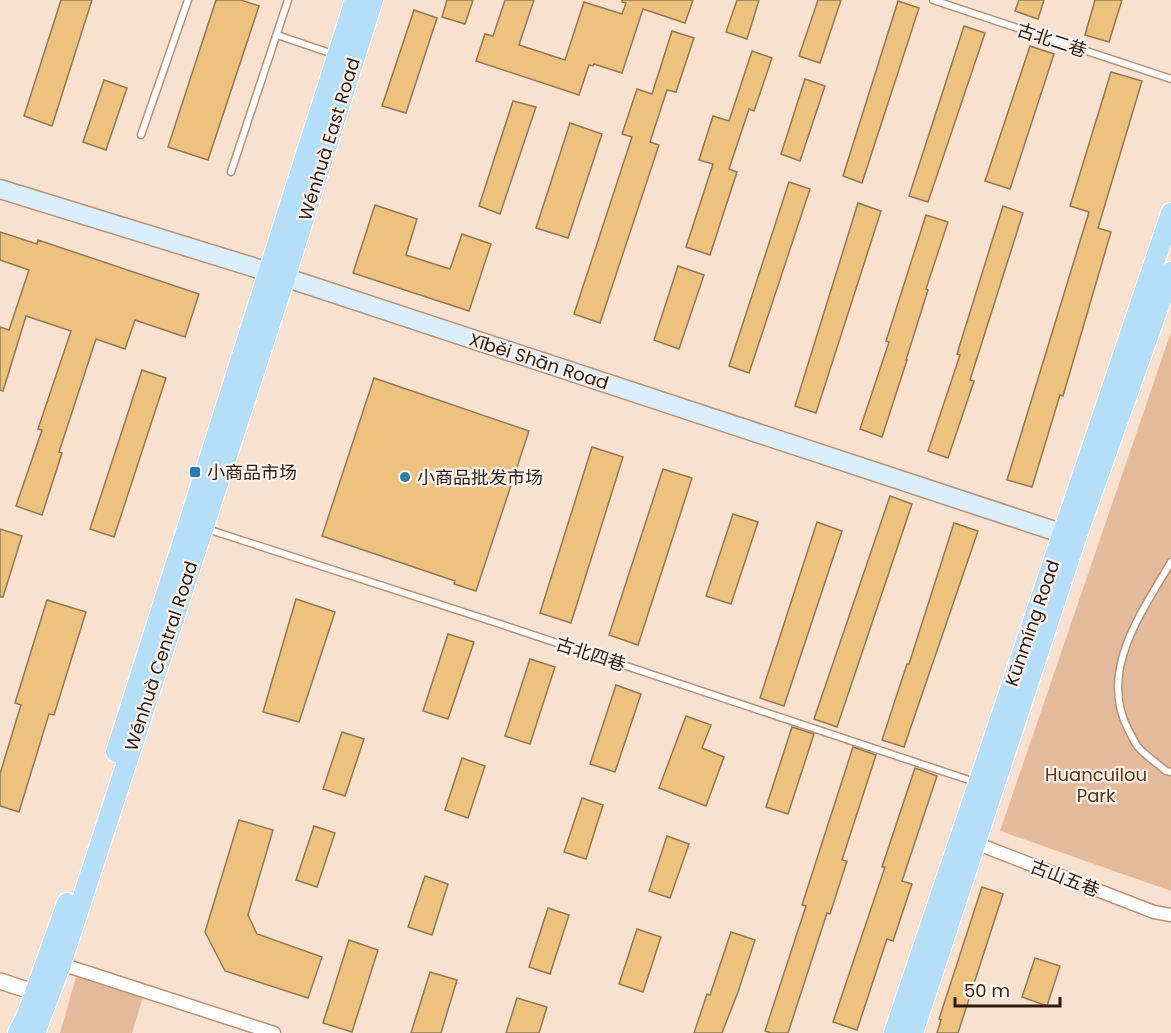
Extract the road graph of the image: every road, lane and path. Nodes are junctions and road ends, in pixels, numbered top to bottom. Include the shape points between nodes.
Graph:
1 (188, 0) edge
2 (288, 0) edge
3 (355, 0) edge
4 (373, 0) edge
5 (933, 0) edge
6 (277, 35) junction
7 (338, 56) junction
8 (1171, 79) edge
9 (141, 135) dead end
10 (231, 172) dead end
11 (0, 189) edge
12 (1171, 213) edge
13 (1171, 272) edge
14 (277, 275) junction
15 (203, 527) junction
16 (1069, 536) junction
17 (1171, 562) edge
18 (1171, 772) edge
19 (978, 784) junction
20 (968, 840) junction
21 (1171, 915) edge
22 (61, 964) junction
23 (0, 981) edge
24 (42, 995) junction
25 (18, 1033) edge
26 (35, 1033) edge
27 (274, 1033) edge
28 (894, 1033) edge
29 (913, 1033) edge

1 - 9 lane
2 - 6 lane
3 - 7 main road
4 - 14 main road, Wénhuà East Road
5 - 8 lane, 古北二巷
6 - 7 lane
6 - 10 lane
7 - 14 main road
11 - 14 main road, Xīběi Shān Road
12 - 16 main road, Kūnmíng Road
13 - 16 main road, Kūnmíng Road
14 - 15 main road, Wénhuà Central Road
14 - 16 main road, Xīběi Shān Road
14 - 24 main road via 73,886
15 - 19 lane, 古北四巷
15 - 22 main road, Wénhuà Central Road
16 - 19 main road, Kūnmíng Road
16 - 20 main road, Kūnmíng Road
17 - 18 lane via 1138,616 1121,660 1118,689 1120,716 1137,746
19 - 20 main road, Kūnmíng Road
20 - 21 street, 古山五巷 via 1154,912
20 - 28 main road, Kūnmíng Road
20 - 29 main road, Kūnmíng Road
22 - 24 main road, Wénhuà Central Road
22 - 27 street
23 - 24 street
24 - 25 main road
24 - 26 main road, Wénhuà Central Road

